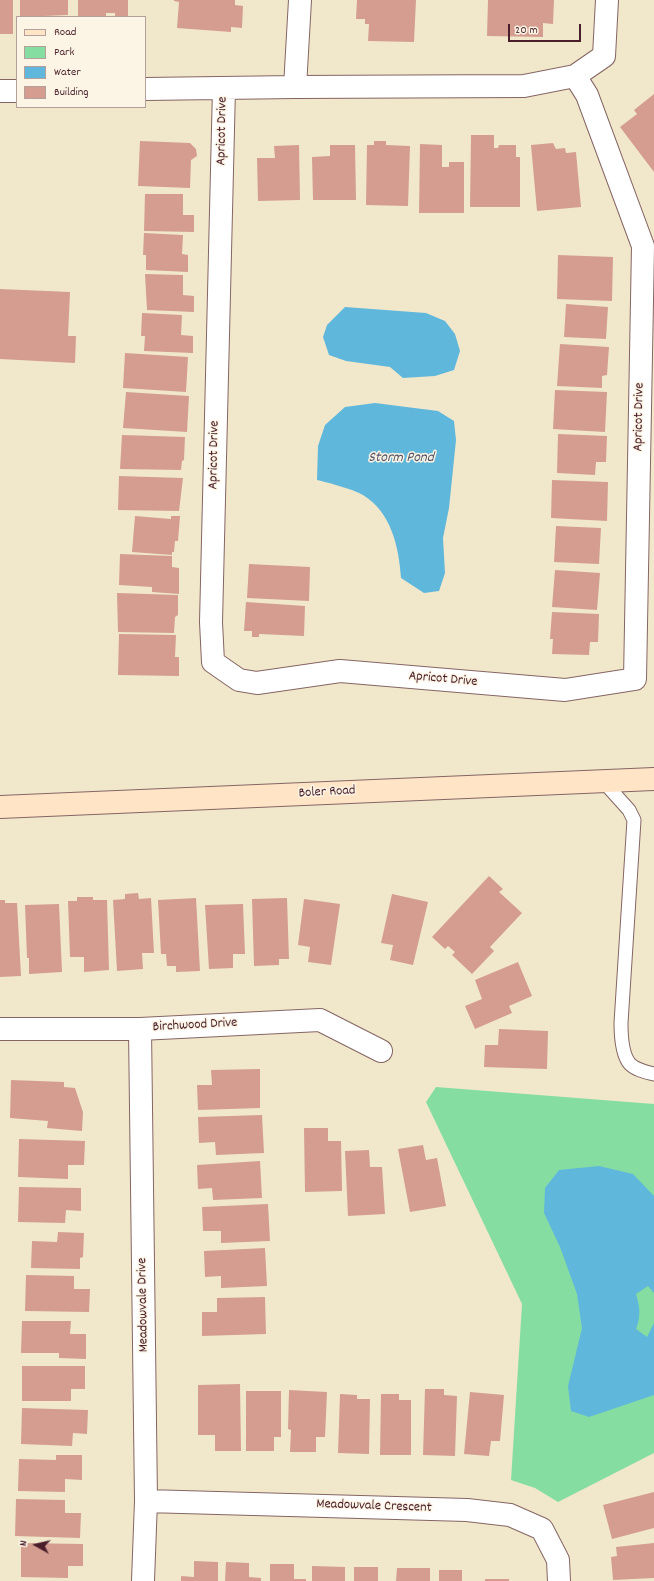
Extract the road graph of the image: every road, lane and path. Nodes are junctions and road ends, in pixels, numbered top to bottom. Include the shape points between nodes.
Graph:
1 (300, 0) edge
2 (607, 0) edge
3 (575, 76) junction
4 (295, 87) junction
5 (224, 88) junction
6 (146, 89) edge
7 (0, 91) edge
8 (16, 91) edge
9 (654, 779) edge
10 (603, 781) junction
11 (0, 807) edge
12 (0, 1029) edge
13 (140, 1029) junction
14 (381, 1051) dead end
15 (654, 1074) edge
16 (146, 1501) junction
17 (143, 1581) edge
18 (559, 1581) edge

1 - 4 street
2 - 3 street, Apricot Drive via 604,56
3 - 4 street, Apricot Drive via 524,86
3 - 5 street, Apricot Drive via 587,95 643,246 643,262 635,679 565,690 340,672 257,683 239,680 213,662 211,622
4 - 5 street, Apricot Drive
5 - 6 street, Apricot Drive
7 - 8 street
9 - 10 street, Boler Road
10 - 11 street, Boler Road
10 - 15 lane via 629,810 634,820 621,1024 622,1044 630,1064
12 - 13 street, Birchwood Drive
13 - 14 street, Birchwood Drive via 320,1020
13 - 16 street, Meadowvale Drive
16 - 17 street, Meadowvale Drive
16 - 18 street, Meadowvale Crescent via 467,1510 510,1515 542,1529 558,1560

